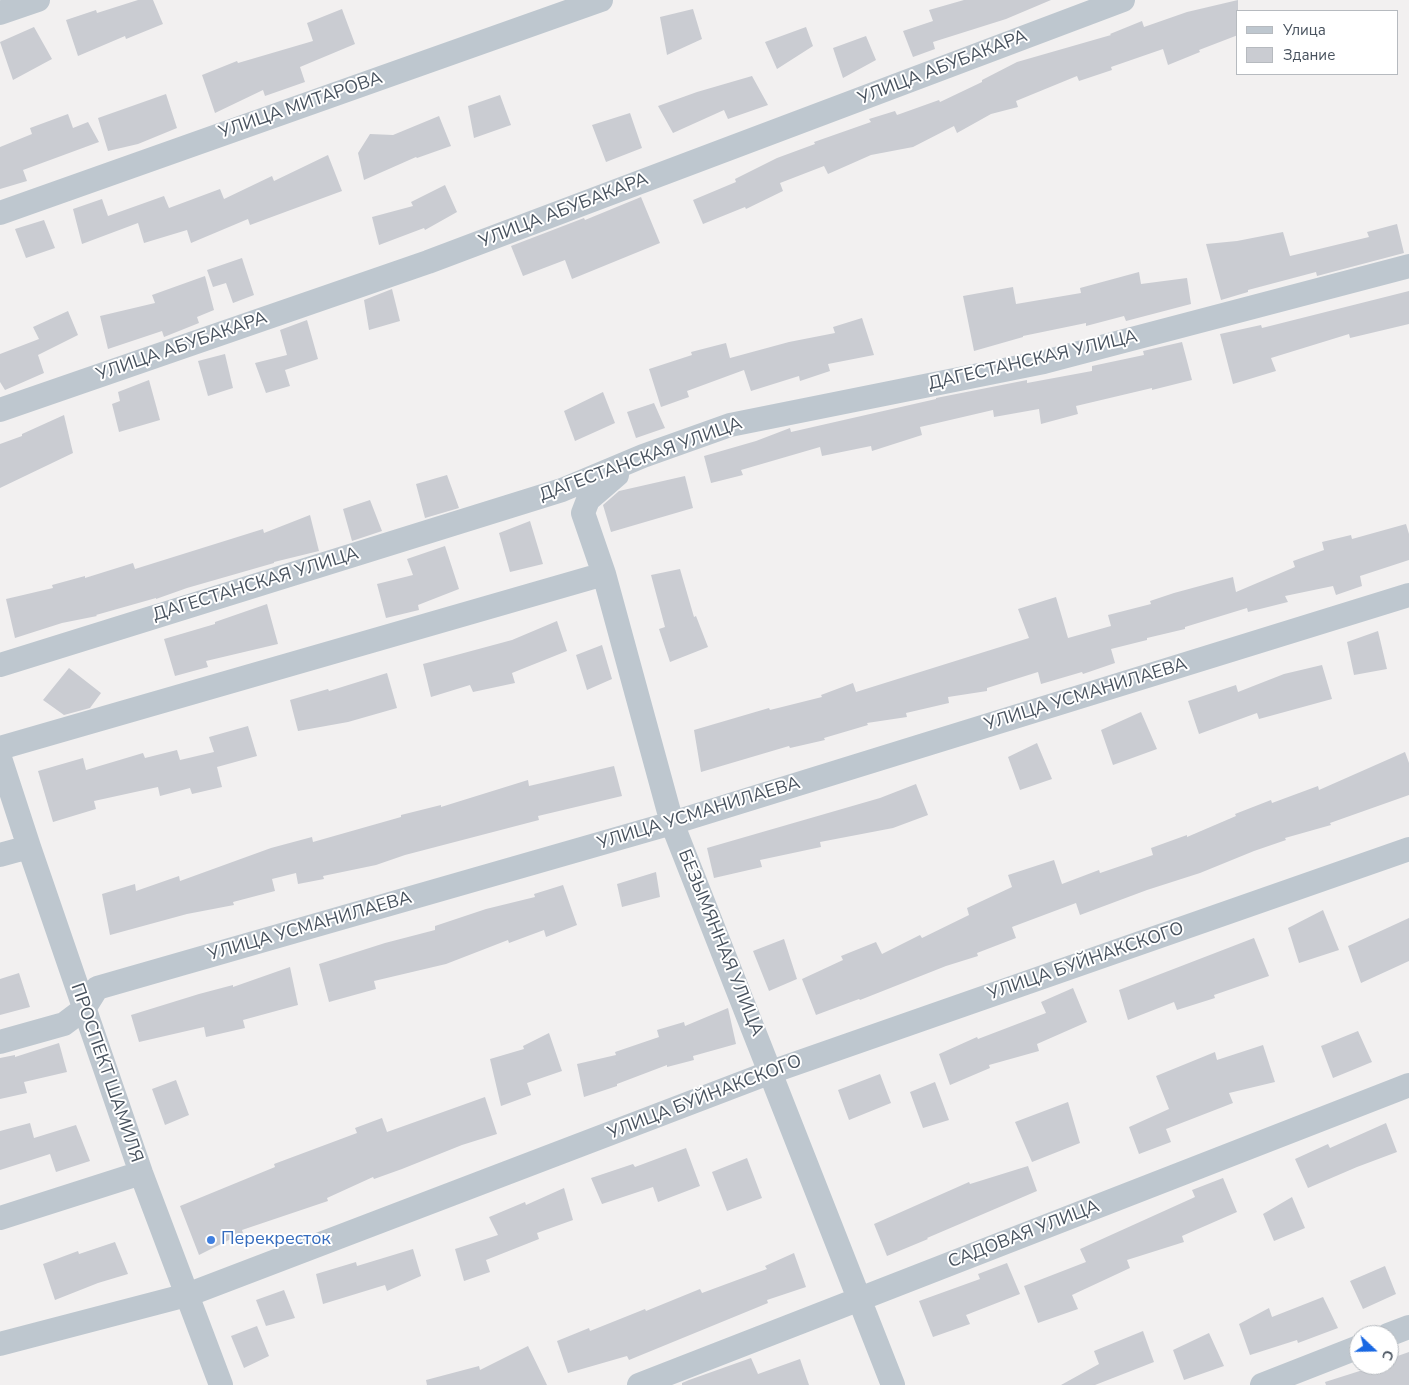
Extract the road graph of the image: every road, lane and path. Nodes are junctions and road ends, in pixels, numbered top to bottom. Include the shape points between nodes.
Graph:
1 (38, 0) edge
2 (602, 0) edge
3 (1123, 0) edge
4 (0, 13) edge
5 (0, 213) edge
6 (1409, 266) edge
7 (0, 410) edge
8 (643, 456) junction
9 (604, 574) junction
10 (1409, 595) edge
11 (0, 665) edge
12 (0, 748) edge
13 (0, 758) edge
14 (672, 823) junction
15 (29, 847) junction
16 (1409, 848) edge
17 (0, 855) edge
18 (84, 1009) junction
19 (0, 1042) edge
20 (771, 1072) junction
21 (1409, 1084) edge
22 (141, 1174) junction
23 (0, 1218) edge
24 (187, 1295) junction
25 (860, 1299) junction
26 (0, 1344) edge
27 (1349, 1351) edge
28 (221, 1385) edge
29 (639, 1385) edge
30 (893, 1385) edge
31 (1262, 1385) edge

1 - 4 street
2 - 5 street, УЛИЦА МИТАРОВА
3 - 7 street, УЛИЦА АБУБАКАРА via 428,262
6 - 8 street, ДАГЕСТАНСКАЯ УЛИЦА via 1044,362 730,425
8 - 9 street, БЕЗЫМЯННАЯ УЛИЦА via 603,485 588,500 583,513
8 - 11 street, ДАГЕСТАНСКАЯ УЛИЦА via 562,490
9 - 12 street
9 - 14 street, БЕЗЫМЯННАЯ УЛИЦА
10 - 14 street, УЛИЦА УСМАНИЛАЕВА
13 - 15 street, ПРОСПЕКТ ШАМИЛЯ
14 - 18 street, УЛИЦА УСМАНИЛАЕВА via 96,988
14 - 20 street, БЕЗЫМЯННАЯ УЛИЦА
15 - 17 street
15 - 18 street, ПРОСПЕКТ ШАМИЛЯ
16 - 20 street, УЛИЦА БУЙНАКСКОГО
18 - 19 street, УЛИЦА УСМАНИЛАЕВА via 64,1024
18 - 22 street, ПРОСПЕКТ ШАМИЛЯ
20 - 24 street, УЛИЦА БУЙНАКСКОГО
20 - 25 street, БЕЗЫМЯННАЯ УЛИЦА
21 - 25 street, САДОВАЯ УЛИЦА
22 - 23 street
22 - 24 street, ПРОСПЕКТ ШАМИЛЯ
24 - 26 street, УЛИЦА БУЙНАКСКОГО
24 - 28 street, ПРОСПЕКТ ШАМИЛЯ
25 - 29 street, САДОВАЯ УЛИЦА
25 - 30 street, БЕЗЫМЯННАЯ УЛИЦА
27 - 31 street

